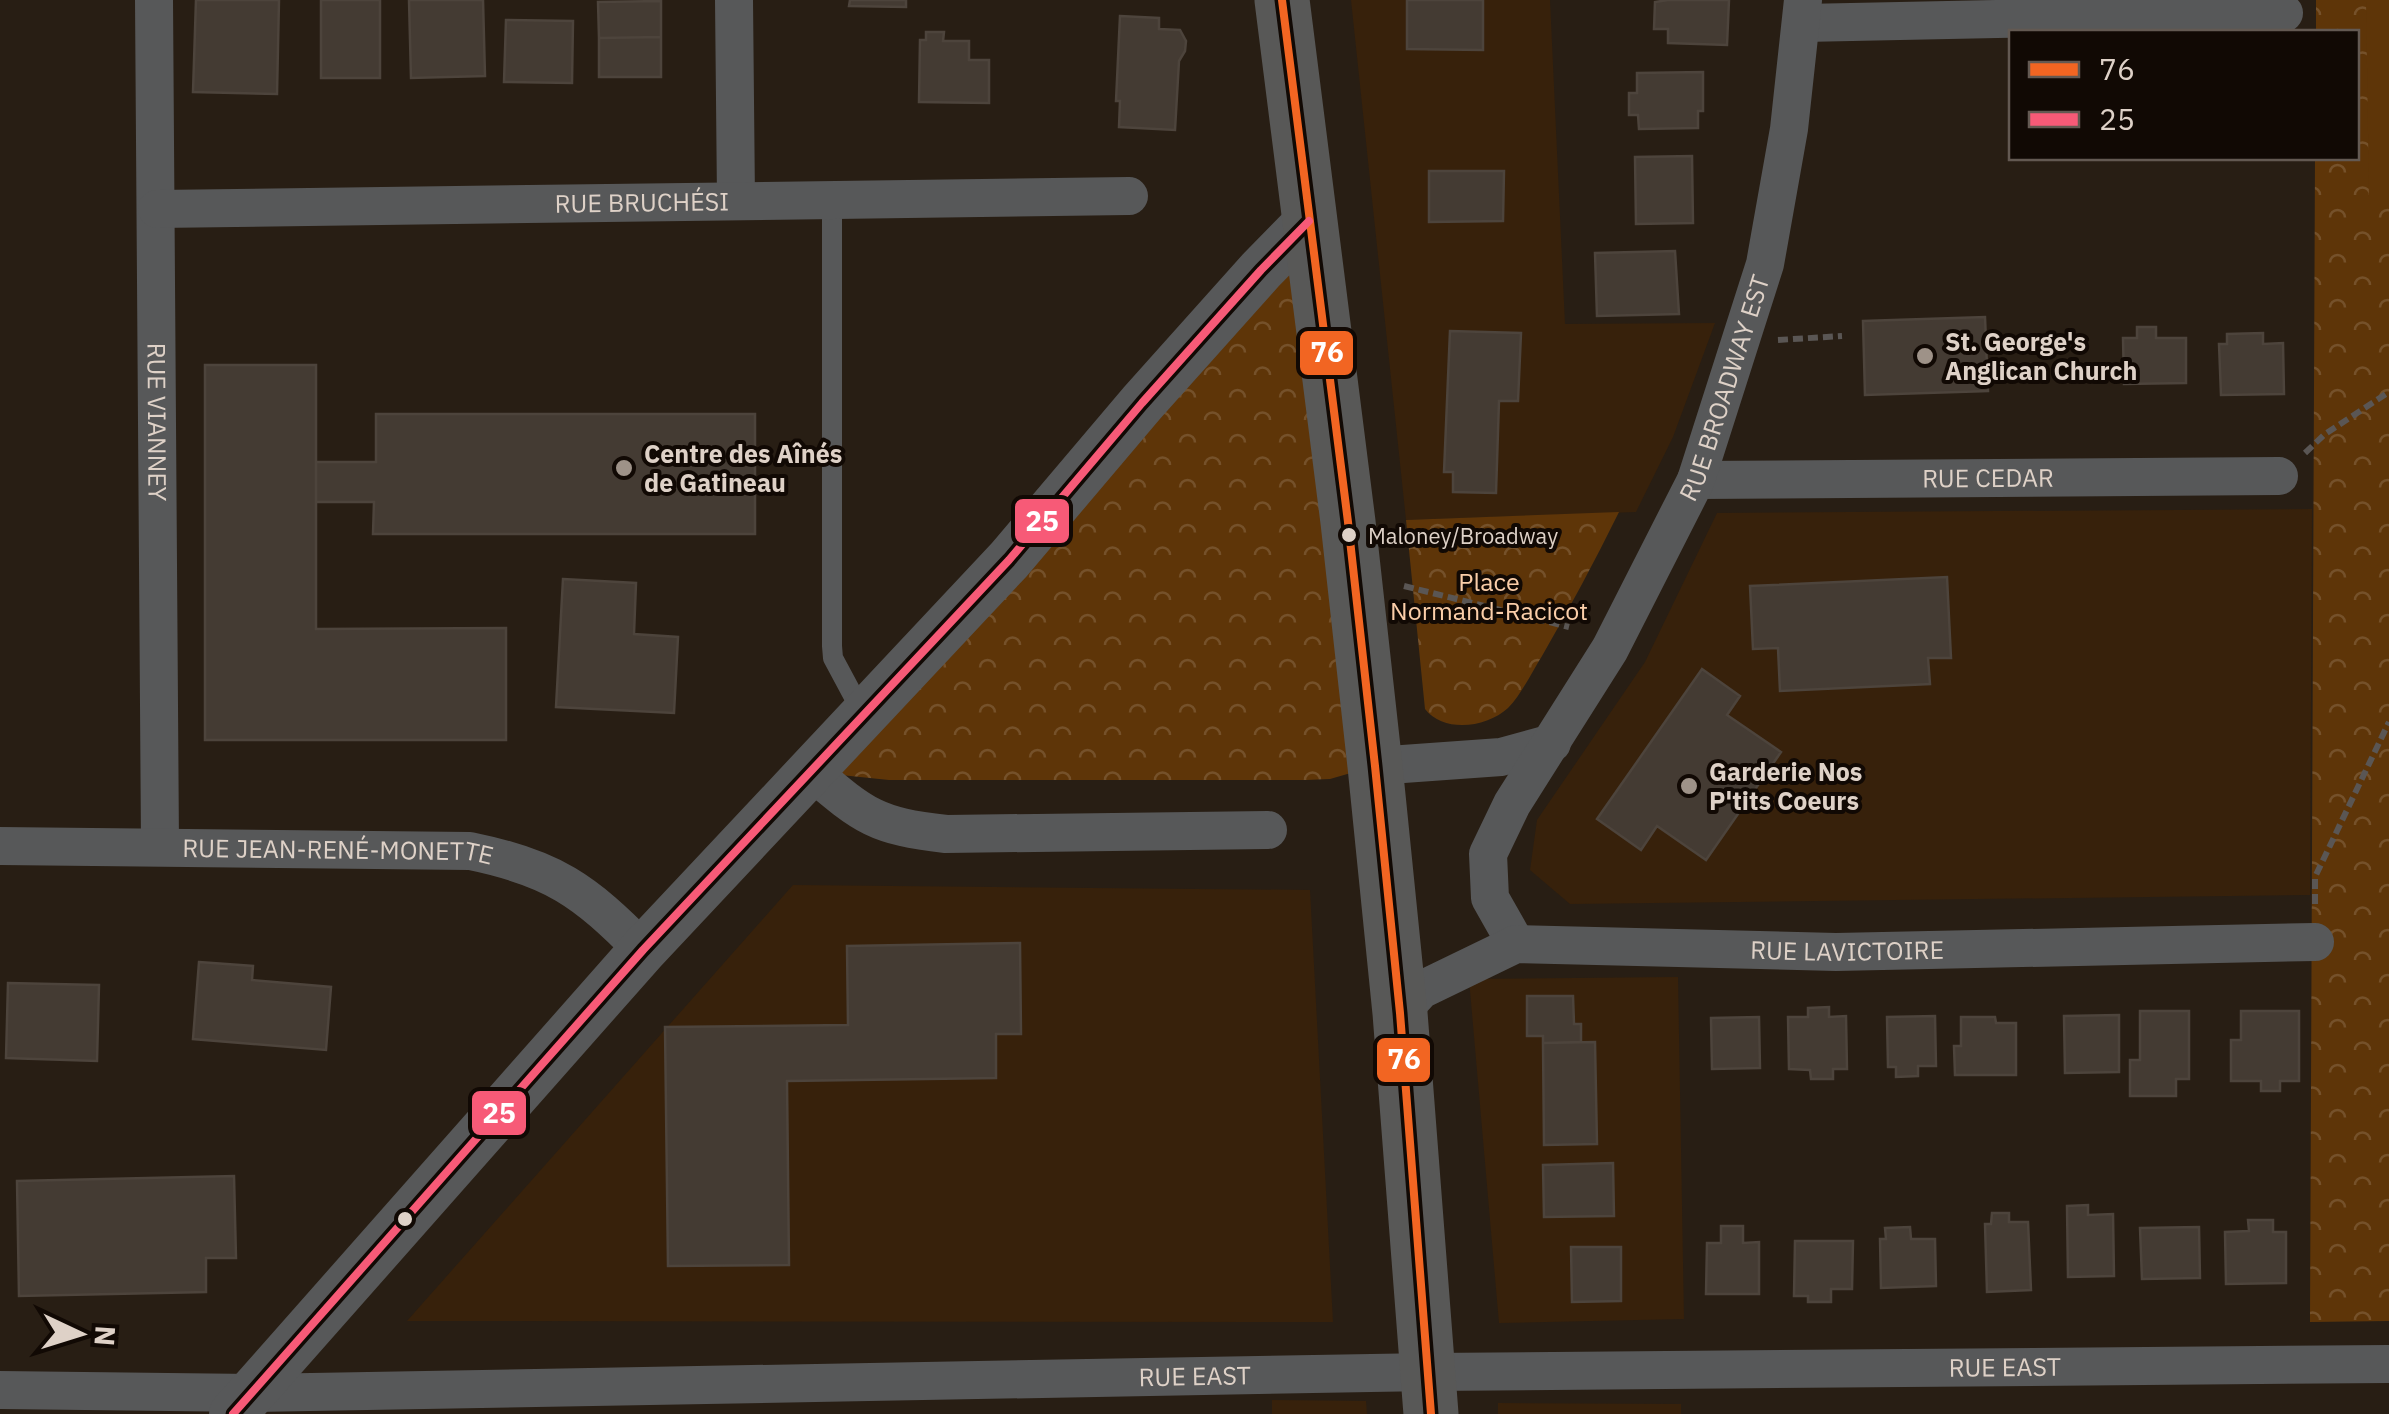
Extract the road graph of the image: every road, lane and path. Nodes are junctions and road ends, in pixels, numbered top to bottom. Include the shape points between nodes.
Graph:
1 (154, 0) edge
2 (734, 0) edge
3 (1282, 0) edge
4 (1803, 12) edge
5 (2284, 13) dead end
6 (1129, 196) dead end
7 (736, 200) junction
8 (832, 200) junction
9 (156, 210) junction
10 (1309, 222) junction
11 (1842, 336) dead end
12 (1740, 342) junction
13 (2389, 392) edge
14 (2279, 476) joint
15 (1696, 480) junction
16 (1404, 586) dead end
17 (1568, 627) dead end
18 (864, 714) junction
19 (2389, 722) edge
20 (1552, 743) junction
21 (1375, 766) junction
22 (812, 772) junction
23 (1268, 830) dead end
24 (0, 846) edge
25 (160, 846) junction
26 (2315, 942) joint
27 (1516, 944) junction
28 (643, 950) junction
29 (1400, 1013) junction
30 (2389, 1364) edge
31 (0, 1390) edge
32 (1430, 1393) edge
33 (243, 1404) edge

1 - 9 street, RUE VIANNEY
2 - 7 street
3 - 10 main road
4 - 5 street
4 - 12 street, RUE BROADWAY EST via 1765,264
6 - 8 street, RUE BRUCHÉSI
7 - 8 street, RUE BRUCHÉSI
7 - 9 street, RUE BRUCHÉSI
8 - 18 lane via 832,646
9 - 25 street, RUE VIANNEY
10 - 18 street
10 - 21 main road
11 - 12 path
12 - 15 street, RUE BROADWAY EST
13 - 14 path
14 - 15 street, RUE CEDAR
15 - 20 street, RUE BROADWAY EST via 1610,649
16 - 17 path
18 - 22 street
19 - 26 path via 2315,878
20 - 21 street via 1501,757
20 - 27 street, RUE BROADWAY EST via 1488,854 1490,898
21 - 29 main road
22 - 23 street via 858,811 895,828 946,834
22 - 28 street
24 - 25 street, RUE JEAN-RENÉ-MONETTE
25 - 28 street, RUE JEAN-RENÉ-MONETTE via 450,851 504,858 536,868 596,903
26 - 27 street, RUE LAVICTOIRE via 1836,952
27 - 29 street, RUE LAVICTOIRE via 1422,990
28 - 33 street
29 - 32 main road
30 - 32 street, RUE EAST
31 - 33 street, RUE EAST
32 - 33 street, RUE EAST

